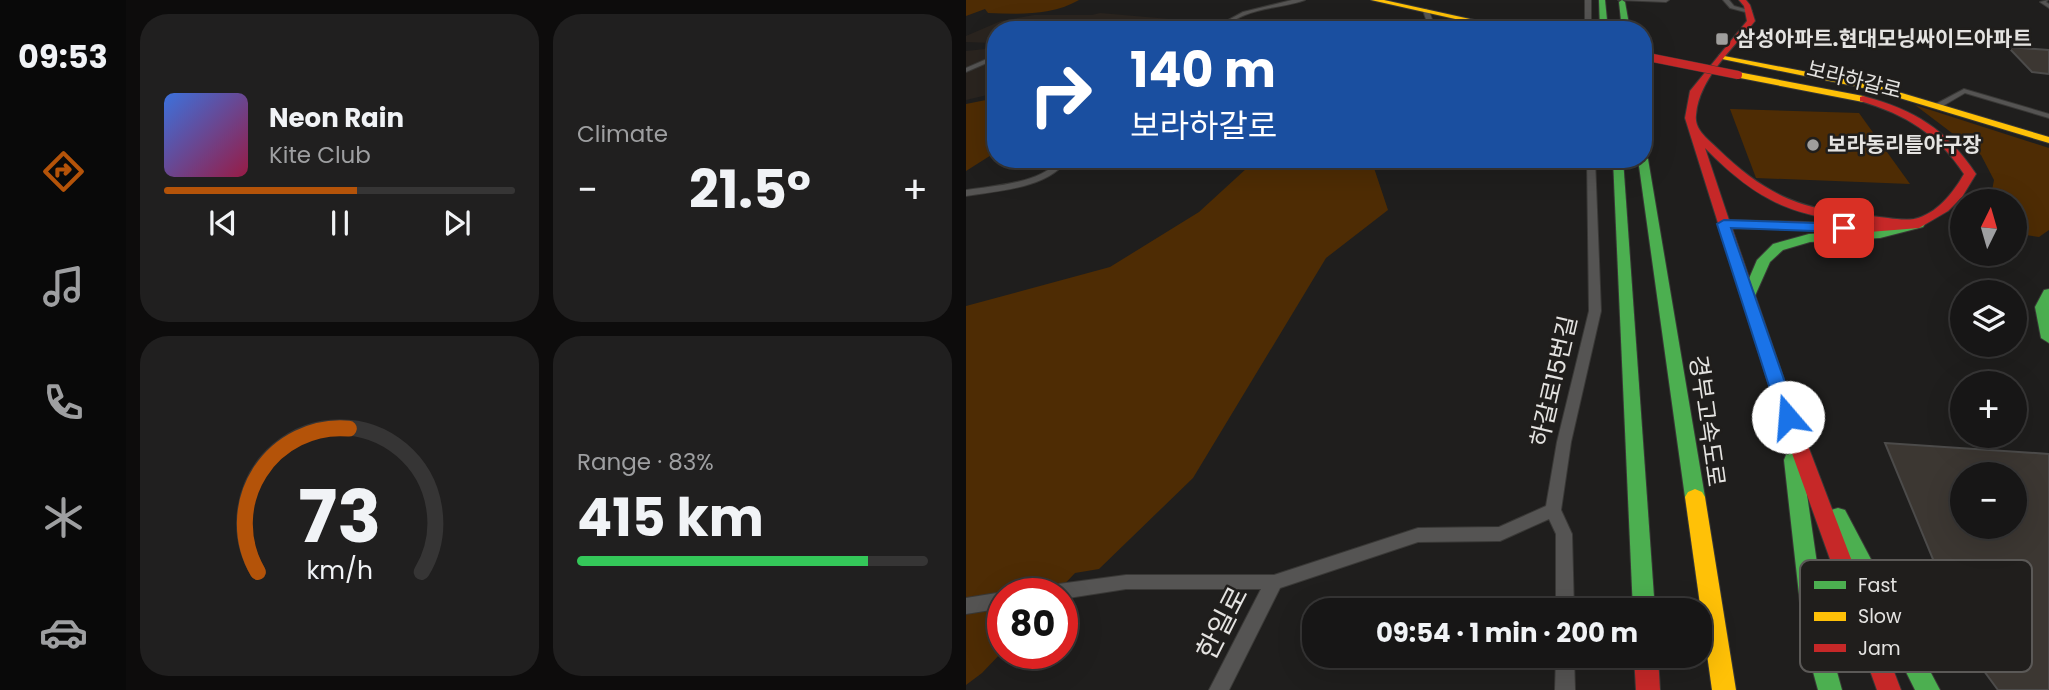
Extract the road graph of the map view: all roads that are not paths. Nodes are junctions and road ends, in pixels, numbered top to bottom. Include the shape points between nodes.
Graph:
1 (1302, 0) edge
2 (1374, 0) edge
3 (1666, 0) edge
4 (1726, 0) edge
5 (2045, 0) edge
6 (1597, 1) edge
7 (1622, 1) edge
8 (1746, 5) edge
9 (2049, 6) edge
10 (1426, 11) junction
11 (1227, 21) edge
12 (1430, 21) edge
13 (1473, 21) edge
14 (1591, 21) edge
15 (1602, 21) edge
16 (1625, 21) edge
17 (1722, 57) junction
18 (1652, 58) edge
19 (987, 61) edge
20 (966, 70) edge
21 (1938, 105) junction
22 (2049, 116) edge
23 (1693, 130) junction
24 (2049, 140) edge
25 (1060, 168) edge
26 (1591, 168) edge
27 (1619, 168) edge
28 (1644, 168) edge
29 (966, 193) edge
30 (1919, 223) junction
31 (1724, 224) junction
32 (2049, 293) edge
33 (1749, 295) junction
34 (2049, 338) edge
35 (1788, 417) junction
36 (1553, 510) junction
37 (1806, 560) edge
38 (1841, 560) edge
39 (1861, 560) edge
40 (1274, 582) junction
41 (1078, 589) edge
42 (1564, 598) edge
43 (1643, 598) edge
44 (987, 603) edge
45 (966, 606) edge
46 (1565, 668) edge
47 (1647, 668) edge
48 (1825, 672) edge
49 (1882, 672) edge
50 (1918, 672) edge
51 (1219, 690) edge
52 (1565, 690) edge
53 (1648, 690) edge
54 (1724, 690) edge
55 (1830, 690) edge
56 (1889, 690) edge
57 (1927, 690) edge

1 - 11 street via 1241,12
2 - 10 main road
3 - 7 street
4 - 8 street via 1732,7
5 - 9 street
6 - 14 street
6 - 15 main road
7 - 16 main road
8 - 17 main road via 1751,21
10 - 12 street
10 - 13 main road
17 - 21 main road via 1826,76
17 - 23 main road via 1695,91 1690,118
18 - 30 main road, 보라하갈로, bridge via 1868,101 1909,116 1942,136 1965,160 1970,174 1953,204
19 - 20 street
21 - 22 street via 1964,91
21 - 24 main road
23 - 30 main road via 1772,197 1853,217
23 - 31 main road
25 - 29 street via 1028,182
26 - 36 street, 하갈로15번길 via 1595,311
27 - 43 main road
28 - 54 main road, 경부고속도로
30 - 31 main road, 보라하갈로 via 1892,229
30 - 33 main road via 1894,232 1836,234 1778,248 1767,256
31 - 33 main road
32 - 34 main road via 2042,307
33 - 35 main road
35 - 37 main road
35 - 38 main road
35 - 39 main road
36 - 40 street via 1500,534 1418,535
36 - 42 street, 하갈로15번길 via 1564,534
40 - 41 street via 1126,582
40 - 51 street, 한일로
44 - 45 street
46 - 52 street
47 - 53 main road
48 - 55 main road
49 - 56 main road
50 - 57 main road

